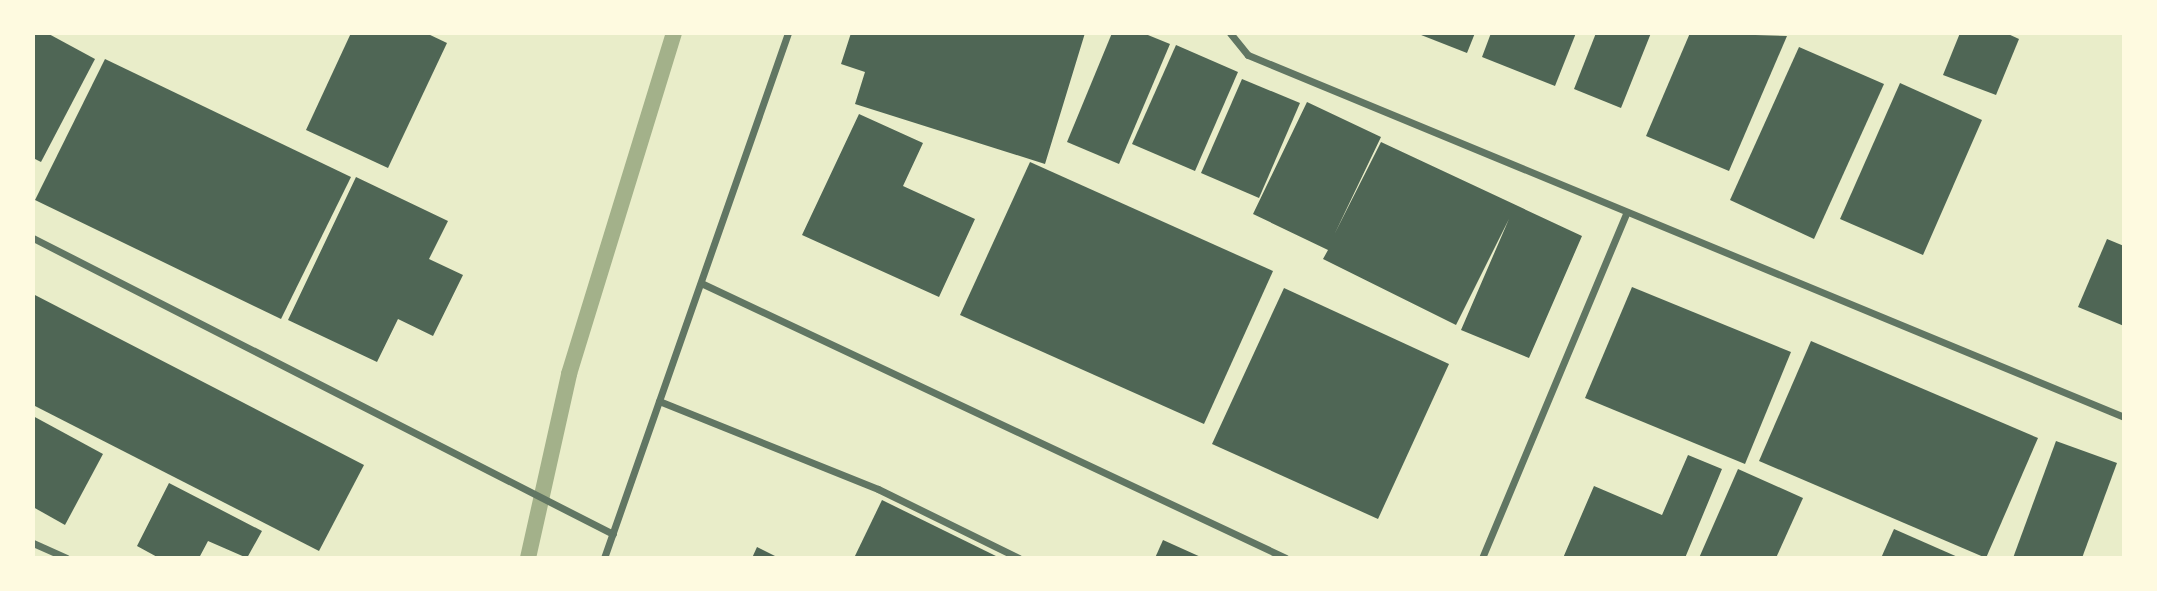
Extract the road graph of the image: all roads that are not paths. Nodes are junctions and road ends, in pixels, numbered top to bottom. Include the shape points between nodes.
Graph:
1 (788, 33) edge
2 (1230, 33) edge
3 (1627, 212) junction
4 (33, 238) edge
5 (701, 283) junction
6 (659, 401) junction
7 (2124, 417) edge
8 (613, 534) junction
9 (33, 543) edge
10 (66, 558) edge
11 (604, 558) edge
12 (1019, 558) edge
13 (1286, 558) edge
14 (1482, 558) edge

1 - 5 street
2 - 3 street via 1248,55
3 - 7 street
3 - 14 street
4 - 8 street
5 - 6 street
5 - 13 street
6 - 8 street
6 - 12 street via 878,489
8 - 11 street
9 - 10 street

